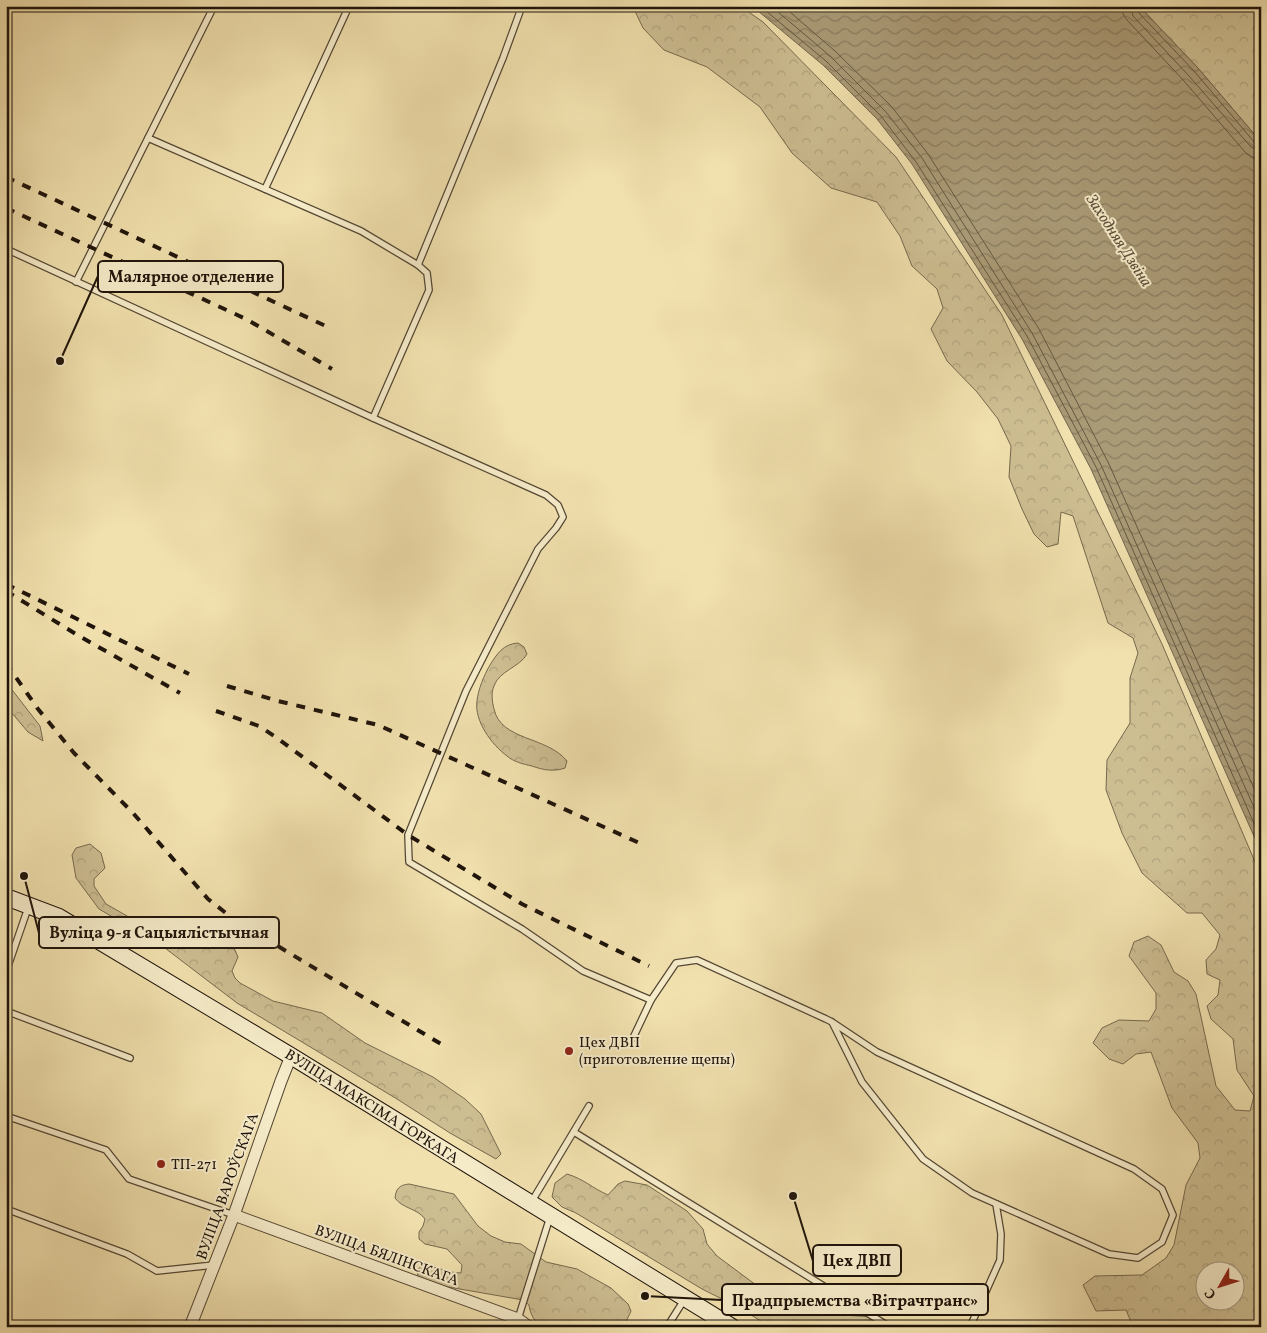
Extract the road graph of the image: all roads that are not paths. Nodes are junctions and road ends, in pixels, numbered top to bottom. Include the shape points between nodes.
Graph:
1 (214, 6) edge
2 (349, 6) edge
3 (522, 6) edge
4 (148, 138) junction
5 (265, 189) junction
6 (6, 249) edge
7 (418, 265) junction
8 (76, 282) junction
9 (373, 418) junction
10 (6, 897) edge
11 (29, 906) junction
12 (6, 972) edge
13 (651, 1000) junction
14 (6, 1011) edge
15 (832, 1022) junction
16 (633, 1038) dead end
17 (291, 1056) junction
18 (130, 1058) dead end
19 (589, 1106) dead end
20 (6, 1116) edge
21 (574, 1132) junction
22 (531, 1203) junction
23 (996, 1204) junction
24 (6, 1210) edge
25 (234, 1215) junction
26 (551, 1215) junction
27 (214, 1265) junction
28 (685, 1298) junction
29 (518, 1319) junction
30 (190, 1327) edge
31 (529, 1327) edge
32 (667, 1327) edge
33 (732, 1327) edge
34 (890, 1327) edge
35 (970, 1327) edge

1 - 4 lane
2 - 5 lane
3 - 7 lane
4 - 5 lane
4 - 8 lane
5 - 7 lane via 361,231
6 - 8 lane
7 - 9 lane via 427,273 429,290
8 - 9 lane
9 - 13 lane via 546,494 558,505 563,517 538,549 466,691 408,835 409,862 522,929 583,971
10 - 11 main road, ВУЛІЦА МАКСІМА ГОРКАГА
11 - 12 lane
11 - 17 main road, ВУЛІЦА МАКСІМА ГОРКАГА via 59,917
13 - 15 lane via 676,963 697,960
13 - 16 lane
14 - 18 lane
15 - 23 lane via 862,1082 923,1160 972,1193
15 - 23 lane via 877,1052 1134,1169 1162,1189 1174,1215 1162,1242 1138,1258 1109,1254
17 - 22 main road, ВУЛІЦА МАКСІМА ГОРКАГА
17 - 25 street, ВУЛІЦА ВАРОЎСКАГА
19 - 21 lane
20 - 25 lane via 106,1150 129,1179
21 - 22 lane
21 - 34 lane
22 - 26 main road, ВУЛІЦА МАКСІМА ГОРКАГА
23 - 35 lane via 1001,1234 1000,1260
24 - 27 lane via 127,1254 157,1271
25 - 27 street, ВУЛІЦА ВАРОЎСКАГА
25 - 29 street, ВУЛІЦА БЯЛІНСКАГА
26 - 28 main road, ВУЛІЦА МАКСІМА ГОРКАГА
26 - 29 lane
27 - 30 street, ВУЛІЦА ВАРОЎСКАГА
28 - 32 lane
28 - 33 main road, ВУЛІЦА МАКСІМА ГОРКАГА
29 - 31 street, ВУЛІЦА БЯЛІНСКАГА

